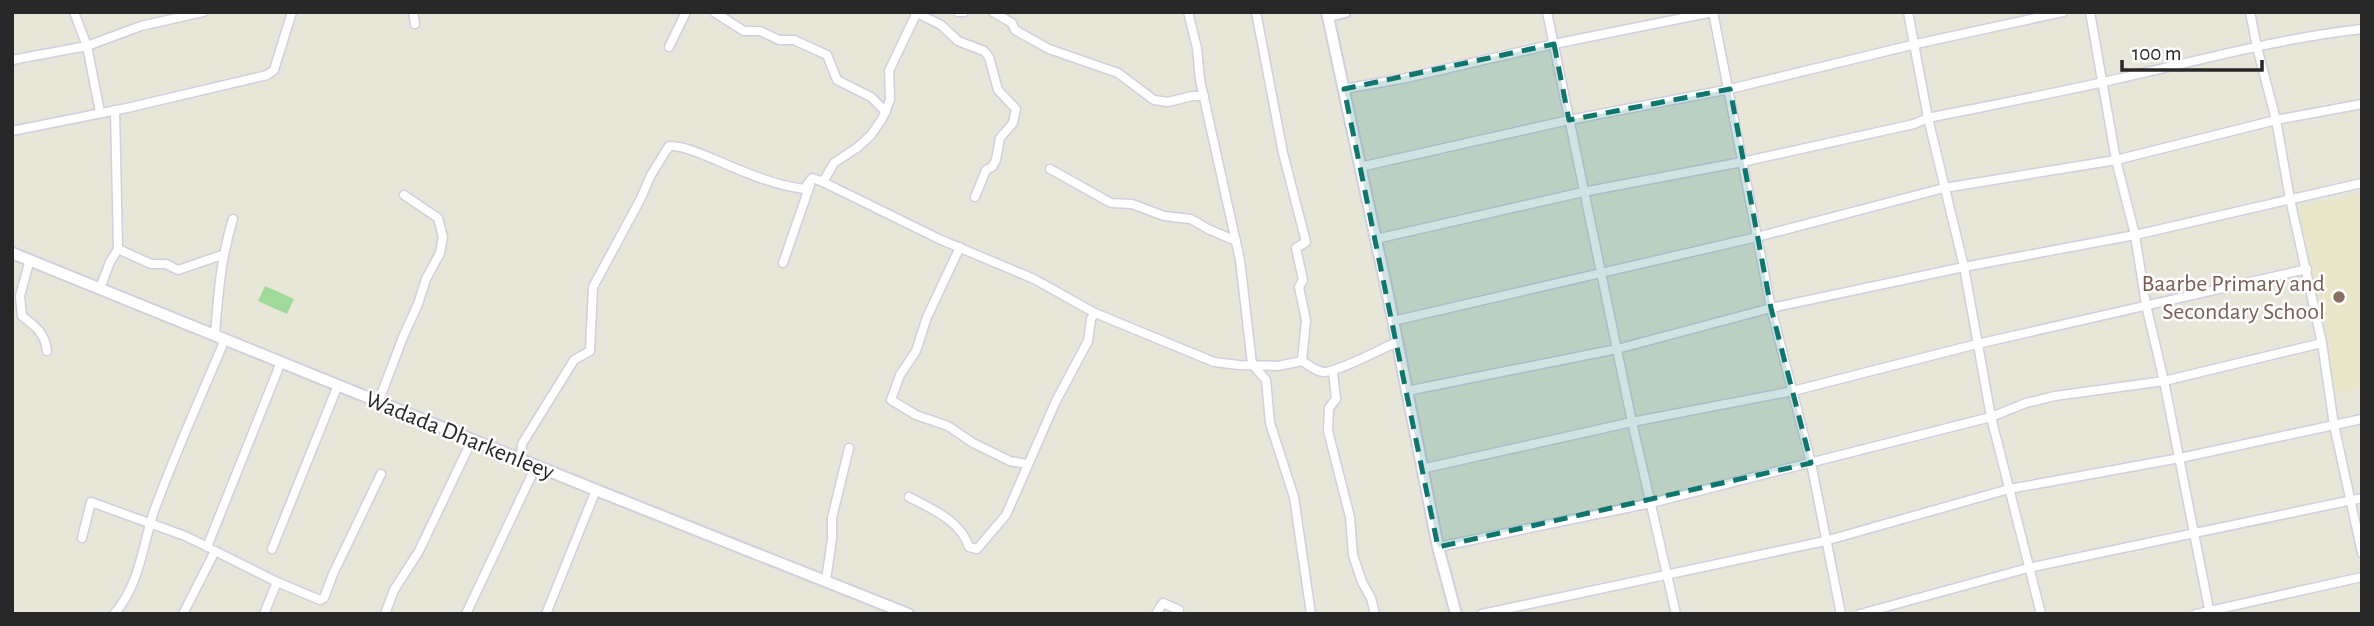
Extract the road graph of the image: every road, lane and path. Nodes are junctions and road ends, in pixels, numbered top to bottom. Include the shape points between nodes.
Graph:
1 (74, 12) edge
2 (203, 12) edge
3 (292, 12) edge
4 (414, 12) edge
5 (686, 12) edge
6 (714, 12) edge
7 (917, 12) edge
8 (958, 12) edge
9 (964, 12) edge
10 (993, 12) edge
11 (1188, 12) edge
12 (1256, 12) edge
13 (1345, 12) edge
14 (1547, 12) edge
15 (1713, 12) edge
16 (1908, 12) edge
17 (2063, 12) edge
18 (2090, 12) edge
19 (2250, 12) edge
20 (1327, 14) edge
21 (415, 24) dead end
22 (2362, 29) edge
23 (1553, 44) junction
24 (1916, 44) junction
25 (86, 46) junction
26 (669, 47) dead end
27 (2257, 47) junction
28 (12, 61) edge
29 (2102, 83) junction
30 (1344, 89) junction
31 (1730, 89) junction
32 (1204, 96) junction
33 (2362, 104) edge
34 (115, 110) junction
35 (886, 111) junction
36 (100, 112) junction
37 (1928, 118) junction
38 (1569, 120) junction
39 (2276, 120) junction
40 (12, 131) edge
41 (2116, 160) junction
42 (1742, 162) junction
43 (1360, 167) junction
44 (1050, 169) dead end
45 (813, 178) junction
46 (822, 182) junction
47 (2362, 183) edge
48 (1944, 188) junction
49 (1583, 192) junction
50 (404, 195) dead end
51 (975, 197) dead end
52 (2290, 199) junction
53 (233, 219) dead end
54 (2135, 235) junction
55 (1757, 237) junction
56 (1376, 239) junction
57 (1236, 241) junction
58 (960, 247) junction
59 (118, 249) junction
60 (12, 253) edge
61 (222, 255) junction
62 (30, 259) junction
63 (783, 263) dead end
64 (1964, 267) junction
65 (2307, 269) junction
66 (1602, 274) junction
67 (100, 288) junction
68 (2146, 305) junction
69 (1771, 308) junction
70 (1095, 313) junction
71 (1393, 321) junction
72 (220, 337) junction
73 (1397, 342) junction
74 (2322, 343) junction
75 (1977, 344) junction
76 (1617, 349) junction
77 (47, 351) dead end
78 (1302, 361) junction
79 (281, 362) junction
80 (1252, 365) junction
81 (1333, 372) junction
82 (2164, 381) junction
83 (338, 386) junction
84 (1407, 391) junction
85 (1793, 391) junction
86 (379, 402) junction
87 (1991, 417) junction
88 (2362, 419) edge
89 (1632, 422) junction
90 (2334, 425) junction
91 (472, 440) junction
92 (849, 448) dead end
93 (2180, 458) junction
94 (521, 460) junction
95 (1811, 463) junction
96 (1027, 464) junction
97 (536, 466) junction
98 (1421, 469) junction
99 (381, 474) dead end
100 (2009, 489) junction
101 (596, 490) junction
102 (909, 497) dead end
103 (2362, 498) edge
104 (2350, 500) junction
105 (1651, 503) junction
106 (151, 523) junction
107 (2194, 533) junction
108 (82, 538) dead end
109 (1825, 541) junction
110 (1438, 547) junction
111 (211, 549) junction
112 (272, 549) dead end
113 (2362, 553) edge
114 (2028, 568) junction
115 (1668, 576) junction
116 (2362, 578) edge
117 (826, 580) junction
118 (277, 582) junction
119 (1179, 610) dead end
120 (2210, 612) edge
121 (114, 614) edge
122 (183, 614) edge
123 (264, 614) edge
124 (385, 614) edge
125 (466, 614) edge
126 (547, 614) edge
127 (908, 614) edge
128 (1156, 614) edge
129 (1311, 614) edge
130 (1375, 614) edge
131 (1456, 614) edge
132 (1482, 614) edge
133 (1676, 614) edge
134 (1841, 614) edge
135 (1860, 614) edge
136 (2041, 614) edge
137 (2196, 614) edge

1 - 25 street
2 - 25 street via 141,26
3 - 34 street via 274,70 267,75
4 - 21 street
5 - 26 street
6 - 35 street via 744,31 794,40 827,55 837,80 871,97
7 - 35 street via 889,71
7 - 51 street via 941,24 958,41 984,51 998,90 1016,109
8 - 9 street
10 - 32 street via 1049,49 1118,73 1154,100
11 - 32 street
12 - 78 street via 1283,153 1306,242 1296,248 1306,320
13 - 20 main road
14 - 23 street
15 - 23 street
15 - 31 street
16 - 24 street
17 - 24 street
18 - 29 street
19 - 27 street
20 - 30 main road
22 - 27 street
23 - 30 street
23 - 38 street
24 - 31 street
24 - 37 street
25 - 28 street
25 - 36 street
27 - 29 street
27 - 39 street
29 - 37 street
29 - 41 street
30 - 43 main road
31 - 38 street
31 - 42 street
32 - 57 street
33 - 39 street
34 - 36 street
34 - 59 street
35 - 46 street via 871,135 834,163
36 - 40 street
37 - 42 street
37 - 48 street
38 - 43 street
38 - 49 street
39 - 41 street
39 - 52 street
41 - 48 street
41 - 54 street
42 - 49 street
42 - 55 street
43 - 56 main road
44 - 57 street via 1111,203 1191,219
45 - 46 street
45 - 63 street
45 - 94 street via 804,189 788,187 669,146 593,287 590,351 574,360 522,444
46 - 58 street
47 - 52 street
48 - 55 street
48 - 64 street
49 - 56 street
49 - 66 street
50 - 86 street via 438,218 443,237
52 - 54 street
52 - 65 street
53 - 61 street
54 - 64 street
54 - 68 street
55 - 66 street
55 - 69 street
56 - 71 main road
57 - 80 street
58 - 70 street via 1034,279
58 - 96 street via 891,400 1010,461
59 - 61 street via 150,264 178,270
59 - 67 street
60 - 62 main road, Wadada Dharkenleey
61 - 72 street
62 - 67 main road, Wadada Dharkenleey
62 - 77 street via 20,296 22,316 43,335
64 - 69 street
64 - 75 street
65 - 68 street
65 - 74 street
66 - 71 street
66 - 76 street
67 - 72 main road, Wadada Dharkenleey
68 - 75 street
68 - 82 street
69 - 76 street
69 - 85 street
70 - 80 street via 1214,362
70 - 96 street via 1088,341
71 - 73 main road
72 - 79 main road, Wadada Dharkenleey
72 - 106 street
73 - 81 street
73 - 84 main road
74 - 82 street
74 - 90 street
75 - 85 street
75 - 87 street
76 - 84 street
76 - 89 street
78 - 80 street
78 - 81 street via 1318,372
79 - 83 main road, Wadada Dharkenleey
79 - 111 street
80 - 129 street via 1266,380 1270,423 1294,497
81 - 130 street via 1336,399 1329,408 1328,431 1350,517 1353,555
82 - 87 street via 2055,396
82 - 93 street
83 - 86 main road, Wadada Dharkenleey
83 - 112 street
84 - 98 main road
85 - 89 street
85 - 95 street
86 - 91 main road, Wadada Dharkenleey
87 - 95 street
87 - 100 street
88 - 90 street
89 - 98 street
89 - 105 street
90 - 93 street
90 - 104 street
91 - 94 main road, Wadada Dharkenleey
91 - 124 street
92 - 117 street via 832,518
93 - 100 street
93 - 107 street
94 - 97 main road, Wadada Dharkenleey
95 - 105 street
95 - 109 street
96 - 102 street via 1006,515 977,549 969,547 965,534 947,518
97 - 101 main road, Wadada Dharkenleey
97 - 125 street
98 - 110 main road
99 - 118 street via 324,598
100 - 109 street
100 - 114 street
101 - 117 main road, Wadada Dharkenleey
101 - 126 street
103 - 104 street
104 - 107 street
104 - 113 street
105 - 110 street
105 - 115 street
106 - 108 street via 91,502
106 - 111 street
106 - 121 street via 135,579
107 - 114 street
107 - 120 street
109 - 115 street
109 - 134 street
110 - 131 main road
111 - 118 street
111 - 122 street
114 - 135 street
114 - 136 street
115 - 132 street
115 - 133 street
116 - 120 street
117 - 127 main road, Wadada Dharkenleey
118 - 123 street
119 - 128 street via 1163,603
120 - 137 street

